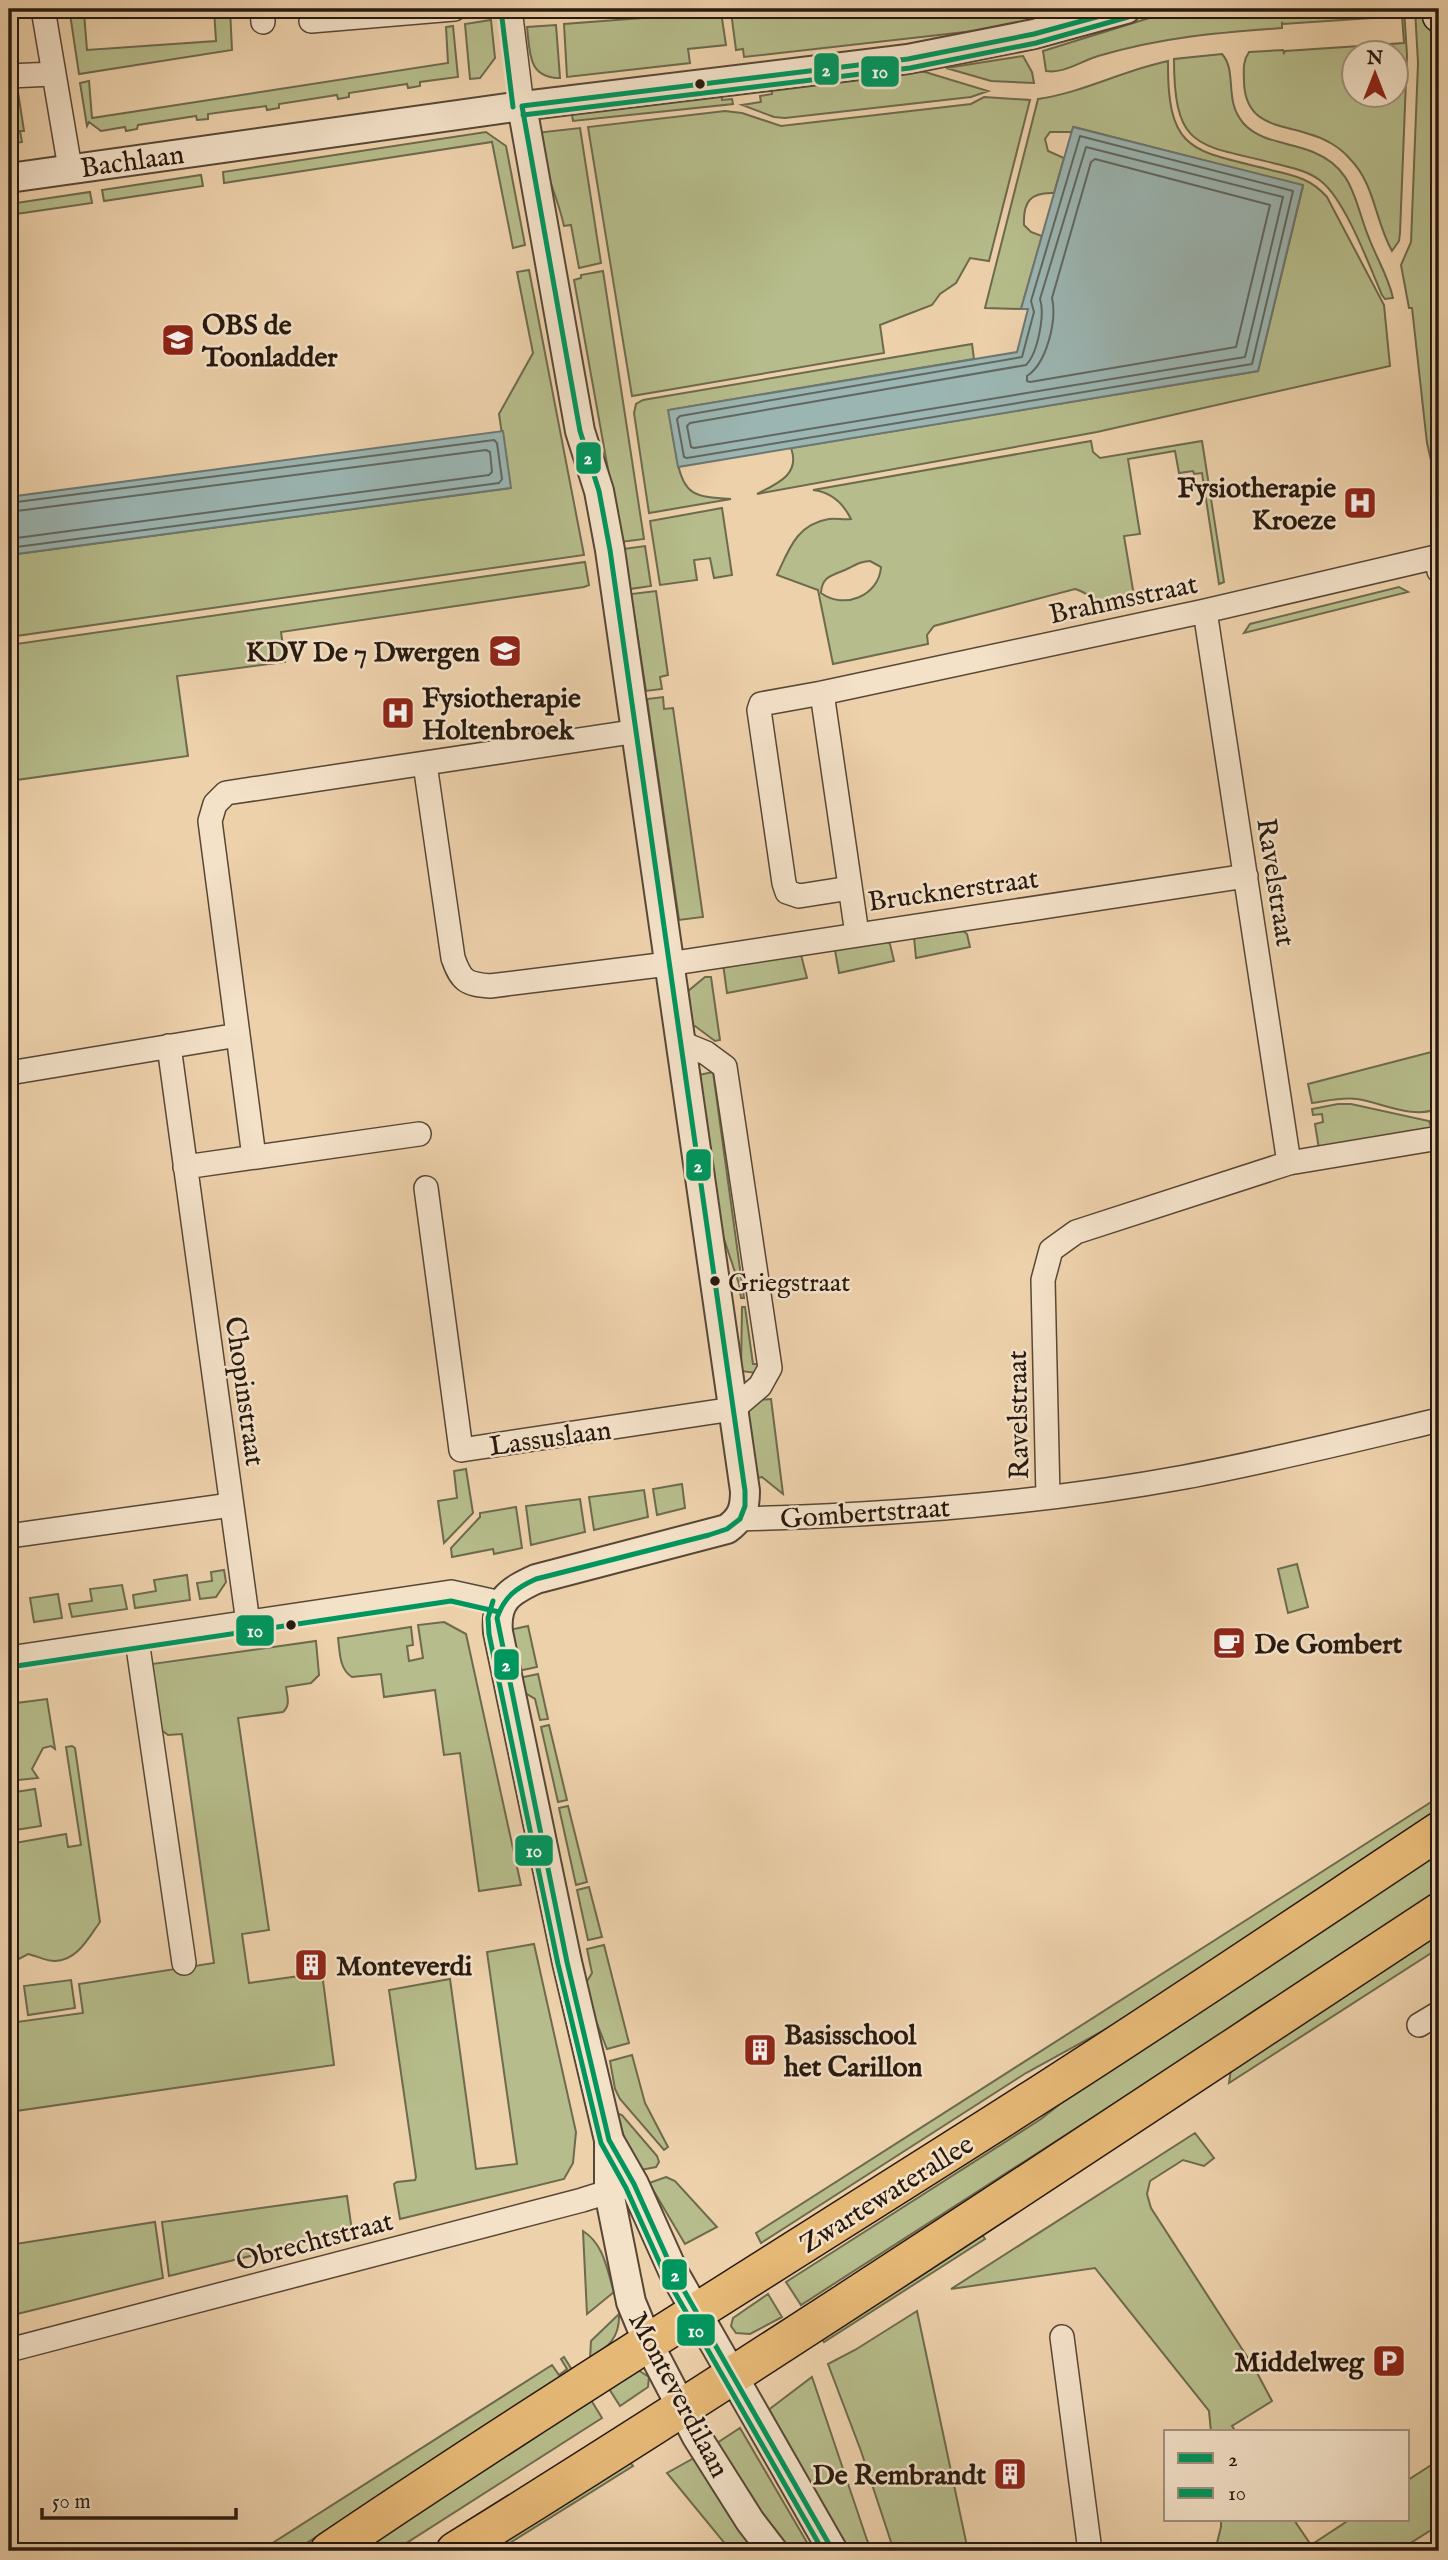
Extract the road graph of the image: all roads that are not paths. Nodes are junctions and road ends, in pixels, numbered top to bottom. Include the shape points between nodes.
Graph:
1 (43, 9) edge
2 (454, 9) edge
3 (510, 9) edge
4 (1126, 9) edge
5 (1439, 9) edge
6 (1439, 16) edge
7 (310, 21) dead end
8 (53, 74) junction
9 (9, 76) edge
10 (522, 106) junction
11 (70, 168) junction
12 (9, 178) edge
13 (1438, 564) edge
14 (1205, 611) junction
15 (822, 693) junction
16 (638, 731) junction
17 (425, 764) junction
18 (1246, 876) junction
19 (850, 888) junction
20 (857, 934) junction
21 (668, 964) junction
22 (238, 1035) junction
23 (679, 1042) junction
24 (169, 1046) junction
25 (9, 1073) edge
26 (419, 1135) dead end
27 (1439, 1138) edge
28 (254, 1157) junction
29 (1289, 1163) junction
30 (185, 1167) junction
31 (426, 1188) dead end
32 (733, 1409) junction
33 (1439, 1420) edge
34 (1048, 1497) junction
35 (231, 1505) junction
36 (740, 1519) junction
37 (9, 1536) edge
38 (501, 1603) junction
39 (248, 1623) junction
40 (137, 1640) junction
41 (9, 1658) edge
42 (1439, 1831) edge
43 (1439, 1912) edge
44 (184, 1963) dead end
45 (1439, 2013) edge
46 (1419, 2025) dead end
47 (621, 2188) junction
48 (698, 2312) junction
49 (1062, 2337) dead end
50 (648, 2343) junction
51 (9, 2350) edge
52 (733, 2375) junction
53 (682, 2406) junction
54 (330, 2551) edge
55 (455, 2551) edge
56 (773, 2551) edge
57 (833, 2551) edge
58 (1090, 2551) edge

1 - 8 street
2 - 7 street
3 - 10 street
4 - 10 street, Bachlaan via 1034,34 908,59
5 - 6 main road
8 - 9 street
8 - 11 street
10 - 11 street, Bachlaan
10 - 16 street via 580,432 599,491 610,550
11 - 12 street, Bachlaan
13 - 14 street, Brahmsstraat
14 - 15 street, Brahmsstraat
14 - 18 street, Ravelstraat
15 - 19 street
15 - 19 street, Brahmsstraat via 769,701 759,710 787,892 799,896
16 - 17 street
16 - 21 street
17 - 21 street via 453,958 460,976 472,984 490,986
17 - 22 street via 226,793 215,804 210,821
18 - 20 street, Brucknerstraat
18 - 29 street, Ravelstraat
19 - 20 street
20 - 21 street, Brucknerstraat
21 - 23 street
22 - 24 street
22 - 28 street
23 - 32 street
23 - 32 street via 706,1052 725,1067 766,1340 770,1368 760,1386
24 - 25 street
24 - 30 street, Chopinstraat
26 - 28 street
27 - 29 street, Ravelstraat
28 - 30 street
29 - 34 street, Ravelstraat via 1076,1232 1051,1250 1043,1279
30 - 35 street, Chopinstraat
31 - 32 street, Lassuslaan via 461,1450
32 - 36 street via 745,1490
33 - 34 street, Gombertstraat via 1184,1477
34 - 36 street, Gombertstraat via 855,1516
35 - 37 street
35 - 39 street, Chopinstraat
36 - 38 street, Gombertstraat via 709,1535 536,1579 515,1588
38 - 39 street via 451,1592
38 - 47 street, Monteverdilaan via 498,1632 567,1962
39 - 40 street
40 - 41 street
40 - 44 street
42 - 48 main road, Zwartewaterallee via 1049,2089
43 - 52 main road
45 - 46 street
47 - 48 street, Monteverdilaan
47 - 50 street, Monteverdilaan via 631,2302
47 - 51 street, Obrechtstraat
48 - 50 main road, Zwartewaterallee
48 - 52 street, Monteverdilaan
49 - 58 street
50 - 53 street, Monteverdilaan
50 - 54 main road, Zwartewaterallee
52 - 53 main road
52 - 57 street, Monteverdilaan
53 - 55 main road
53 - 56 street, Monteverdilaan via 743,2511

